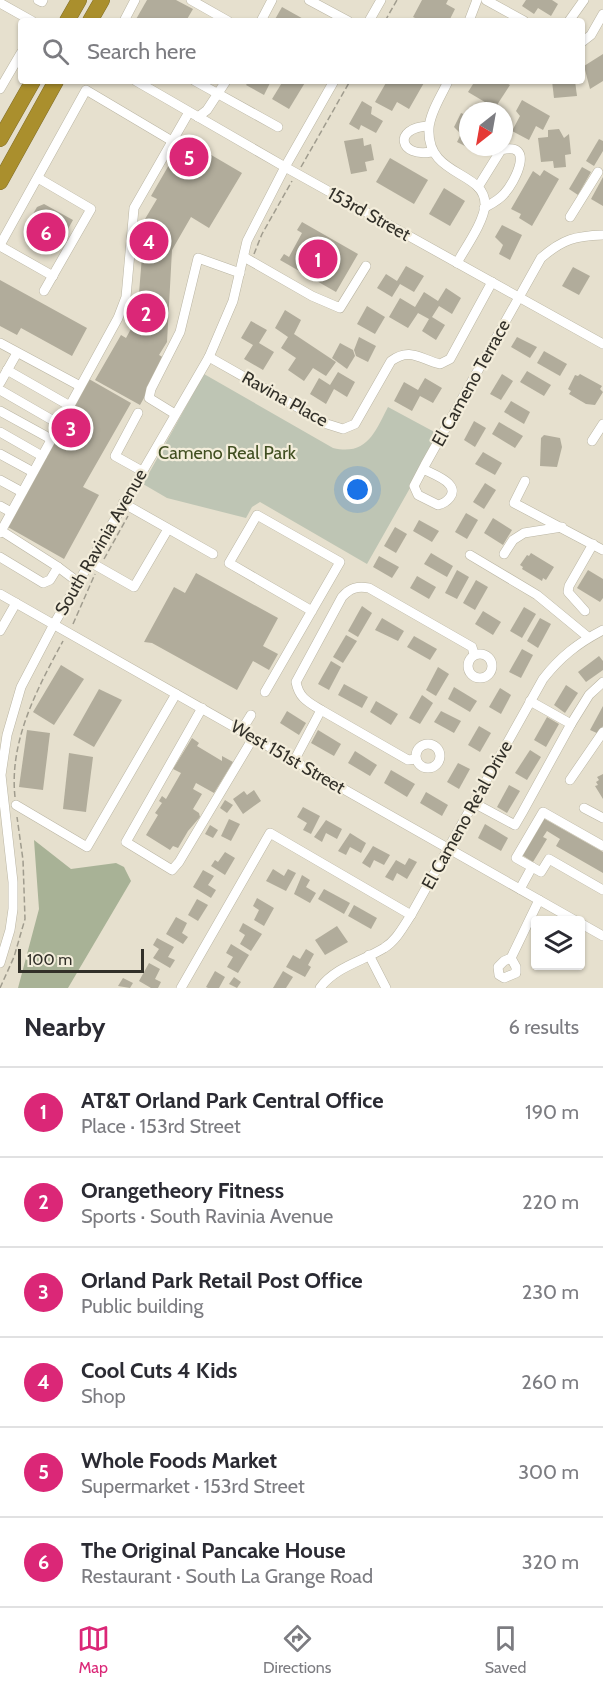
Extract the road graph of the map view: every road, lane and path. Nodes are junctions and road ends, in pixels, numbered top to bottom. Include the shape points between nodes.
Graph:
1 (38, 0) edge
2 (43, 0) edge
3 (79, 0) edge
4 (102, 0) edge
5 (135, 0) edge
6 (191, 0) edge
7 (272, 0) edge
8 (309, 0) edge
9 (381, 0) edge
10 (397, 0) edge
11 (477, 0) edge
12 (486, 0) edge
13 (584, 0) edge
14 (0, 3) edge
15 (603, 14) edge
16 (27, 18) edge
17 (69, 18) edge
18 (92, 18) edge
19 (126, 18) edge
20 (223, 18) edge
21 (263, 18) edge
22 (342, 18) edge
23 (371, 18) edge
24 (387, 18) edge
25 (470, 18) edge
26 (519, 18) edge
27 (571, 18) edge
28 (585, 40) edge
29 (18, 58) edge
30 (31, 84) edge
31 (54, 84) edge
32 (141, 84) edge
33 (201, 84) edge
34 (224, 84) edge
35 (332, 84) edge
36 (348, 84) edge
37 (447, 84) edge
38 (0, 89) edge
39 (219, 94) junction
40 (194, 114) junction
41 (429, 126) junction
42 (278, 127) dead end
43 (0, 140) edge
44 (172, 141) junction
45 (431, 152) junction
46 (303, 162) dead end
47 (603, 163) edge
48 (285, 167) junction
49 (600, 174) edge
50 (38, 178) junction
51 (0, 182) edge
52 (478, 187) junction
53 (484, 208) junction
54 (570, 217) dead end
55 (603, 235) edge
56 (0, 245) edge
57 (244, 257) junction
58 (456, 263) junction
59 (366, 266) dead end
60 (240, 273) junction
61 (53, 276) junction
62 (492, 282) junction
63 (44, 291) dead end
64 (520, 297) junction
65 (0, 344) edge
66 (603, 344) edge
67 (17, 353) junction
68 (208, 357) junction
69 (7, 370) junction
70 (0, 383) edge
71 (80, 387) junction
72 (0, 390) edge
73 (70, 406) junction
74 (0, 411) edge
75 (138, 413) dead end
76 (175, 414) junction
77 (59, 424) junction
78 (603, 424) edge
79 (0, 432) edge
80 (51, 439) junction
81 (592, 441) dead end
82 (0, 454) edge
83 (42, 456) junction
84 (423, 469) dead end
85 (142, 471) junction
86 (33, 472) junction
87 (0, 480) edge
88 (525, 481) dead end
89 (22, 492) junction
90 (123, 503) junction
91 (0, 506) edge
92 (12, 512) junction
93 (562, 527) junction
94 (168, 529) junction
95 (0, 532) edge
96 (600, 546) edge
97 (213, 554) dead end
98 (504, 554) dead end
99 (470, 555) dead end
100 (0, 557) edge
101 (90, 562) junction
102 (58, 567) junction
103 (78, 582) junction
104 (0, 594) edge
105 (16, 603) junction
106 (312, 611) junction
107 (585, 611) dead end
108 (54, 624) junction
109 (0, 631) edge
110 (602, 633) edge
111 (588, 637) junction
112 (474, 654) dead end
113 (603, 682) edge
114 (265, 693) dead end
115 (176, 694) junction
116 (530, 701) junction
117 (202, 708) junction
118 (321, 710) junction
119 (251, 715) dead end
120 (571, 724) junction
121 (242, 731) junction
122 (602, 735) edge
123 (253, 738) junction
124 (416, 759) dead end
125 (294, 761) junction
126 (570, 780) dead end
127 (2, 799) edge
128 (474, 803) junction
129 (16, 805) dead end
130 (584, 808) dead end
131 (603, 818) edge
132 (603, 846) edge
133 (448, 848) junction
134 (532, 867) junction
135 (519, 889) junction
136 (603, 890) edge
137 (539, 900) junction
138 (411, 915) junction
139 (567, 916) edge
140 (585, 926) edge
141 (603, 936) edge
142 (369, 955) junction
143 (512, 958) dead end
144 (0, 963) edge
145 (181, 988) edge
146 (320, 988) edge
147 (386, 988) edge

1 - 2 street
3 - 17 highway
4 - 18 highway
5 - 19 street
6 - 20 street
7 - 21 street
8 - 22 street
9 - 23 street
10 - 24 path
11 - 25 street
12 - 26 street
13 - 27 street
14 - 16 street
15 - 28 street
29 - 38 street
30 - 43 highway
31 - 51 highway
32 - 40 street, 153rd Street
33 - 39 street
34 - 39 street
35 - 48 street, South Ravinia Avenue
36 - 46 path
37 - 41 street
39 - 40 street via 207,110
39 - 42 street
40 - 44 street
40 - 48 street, 153rd Street
41 - 45 street
41 - 45 street via 411,129 405,139 410,151
44 - 50 street via 86,90
44 - 71 street via 134,208 126,297
45 - 52 street
47 - 49 street
48 - 57 street, South Ravinia Avenue via 247,241
48 - 58 street, 153rd Street
49 - 54 street
50 - 56 street
50 - 61 street via 91,208
52 - 53 street
52 - 53 street via 501,150 515,150 521,157 521,165 506,191
53 - 58 street
55 - 64 street, El Cameno Terrace via 577,237 555,246 541,258
56 - 61 street
57 - 59 street via 340,308
57 - 60 street, South Ravinia Avenue
58 - 62 street, 153rd Street
60 - 68 street, South Ravinia Avenue via 233,301
60 - 76 street via 198,258 180,332 149,398
61 - 63 street
62 - 64 street, 153rd Street
62 - 68 street, Ravina Place via 450,359 440,364 400,354 391,361 355,424 344,429 327,424
64 - 66 street, 153rd Street
64 - 84 street, El Cameno Terrace
65 - 67 street
67 - 69 street
67 - 71 street
68 - 76 street, South Ravinia Avenue
69 - 70 street
69 - 73 street
71 - 73 street
72 - 77 street
73 - 77 street
74 - 80 street
75 - 85 street via 115,456
76 - 85 street, South Ravinia Avenue
77 - 80 street
78 - 81 street
79 - 83 street
80 - 83 street
82 - 86 street
83 - 86 street
85 - 90 street, South Ravinia Avenue
86 - 89 street
87 - 89 street
88 - 93 street via 513,503
89 - 92 street
90 - 94 street
90 - 101 street, South Ravinia Avenue
91 - 92 street
92 - 95 street
93 - 96 street
93 - 98 street via 524,533 513,540
94 - 97 street
94 - 101 street via 134,587
95 - 102 street
96 - 107 street via 569,586 568,592
99 - 111 street via 537,595
100 - 102 street via 43,583 50,580
101 - 103 street, South Ravinia Avenue
102 - 103 street
103 - 108 street, South Ravinia Avenue
104 - 105 street, West 151st Street
105 - 108 street, West 151st Street
105 - 109 street
106 - 106 street via 340,562 257,515 229,563
106 - 114 street
108 - 115 street, West 151st Street
108 - 127 street, South Ravinia Avenue via 21,687 7,735
110 - 111 street, El Cameno Re'al Drive
111 - 116 street, El Cameno Re'al Drive via 556,662
112 - 118 street via 472,647 369,588 357,587 342,597 296,682 303,698
113 - 120 street via 589,695
115 - 117 street, West 151st Street
115 - 129 street via 87,847
116 - 120 street
116 - 128 street, El Cameno Re'al Drive
117 - 121 street, West 151st Street
117 - 123 street via 126,842 172,870
118 - 124 street via 408,760
118 - 125 street
119 - 121 street
120 - 128 street via 515,825
121 - 123 street, West 151st Street
122 - 126 street
123 - 125 street, West 151st Street
125 - 133 street, West 151st Street
127 - 144 street, South Ravinia Avenue via 13,909
128 - 133 street, El Cameno Re'al Drive
130 - 131 street
132 - 134 street via 543,812 516,858
133 - 135 street, West 151st Street
133 - 138 street, El Cameno Re'al Drive
134 - 135 street
134 - 136 street via 541,872 549,860
135 - 137 street, West 151st Street
137 - 139 street, West 151st Street
137 - 143 street
138 - 142 street, El Cameno Re'al Drive via 391,942
138 - 145 street via 270,833
140 - 141 street
142 - 146 street, El Cameno Re'al Drive
142 - 147 street

